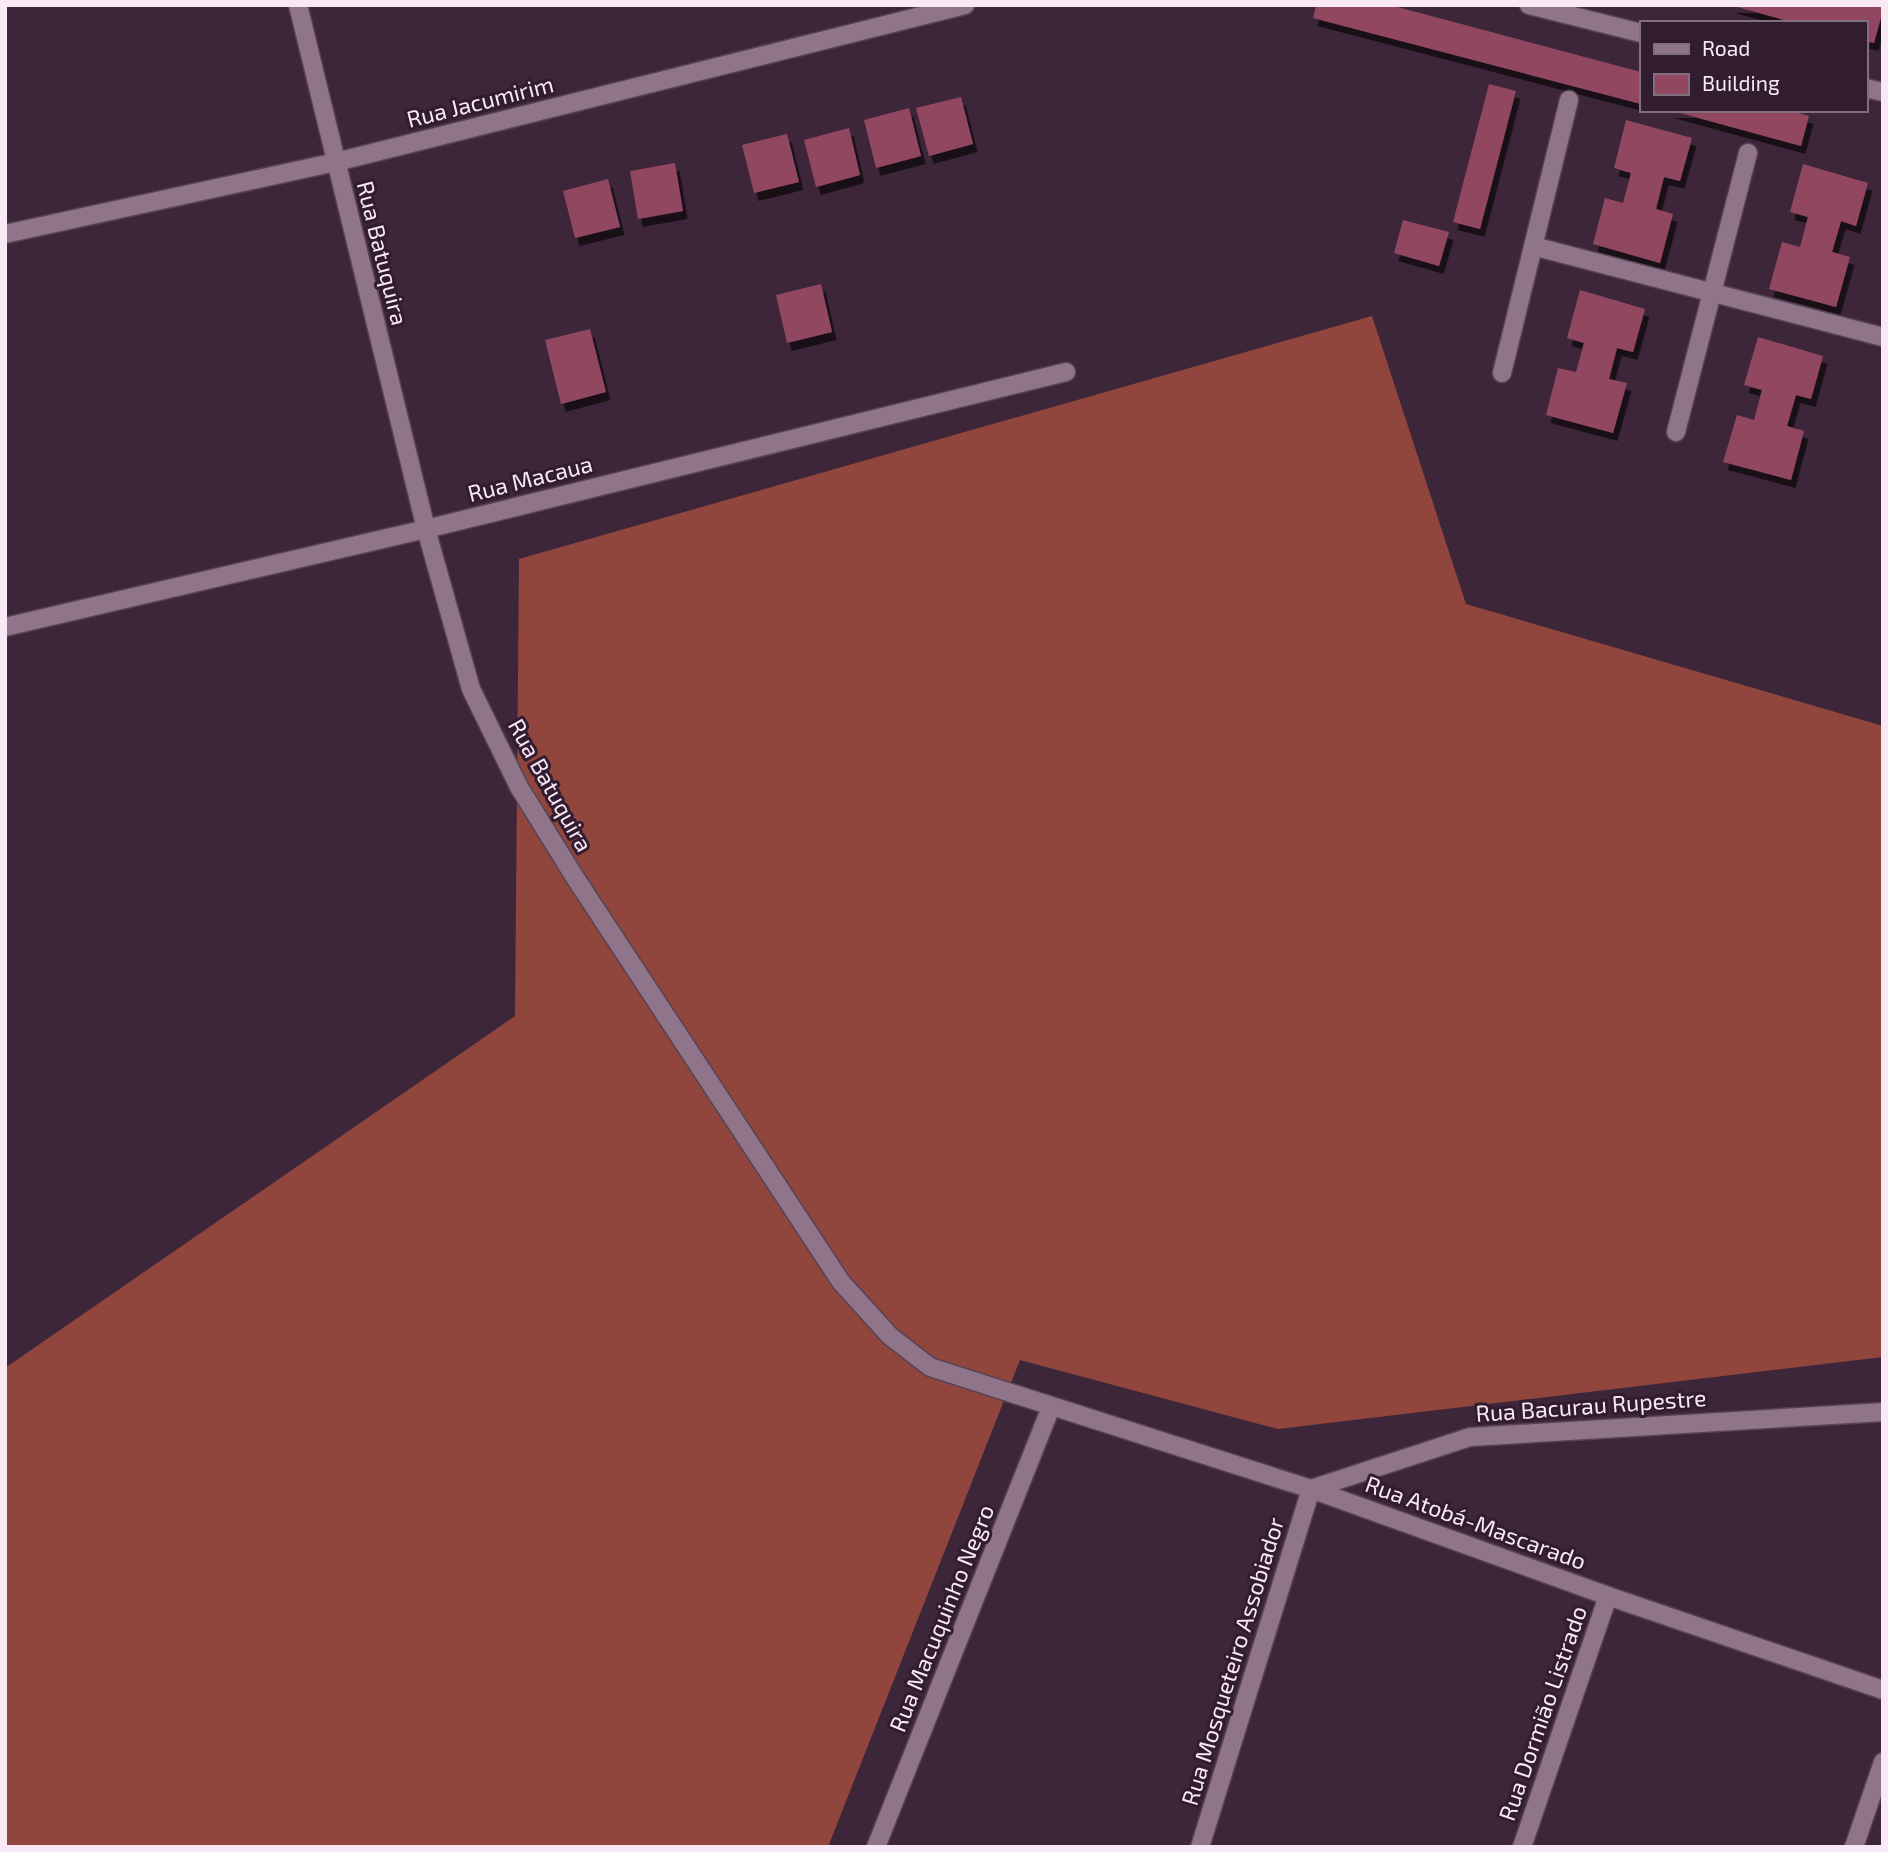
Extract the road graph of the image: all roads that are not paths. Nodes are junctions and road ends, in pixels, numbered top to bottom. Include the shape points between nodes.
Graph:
1 (298, 5) edge
2 (965, 5) edge
3 (1530, 5) edge
4 (1640, 33) edge
5 (1569, 100) dead end
6 (1748, 153) dead end
7 (336, 162) junction
8 (5, 234) edge
9 (1534, 246) junction
10 (1712, 293) junction
11 (1883, 338) edge
12 (1066, 372) dead end
13 (1503, 373) dead end
14 (1676, 432) dead end
15 (426, 529) junction
16 (5, 627) edge
17 (1051, 1407) junction
18 (1883, 1412) edge
19 (1311, 1489) junction
20 (1608, 1596) junction
21 (1883, 1690) edge
22 (1883, 1762) edge
23 (876, 1847) edge
24 (1199, 1847) edge
25 (1522, 1847) edge
26 (1854, 1847) edge

1 - 7 street, Rua Batuquira
2 - 7 street, Rua Jacumirim
3 - 4 street
5 - 9 street
6 - 10 street
7 - 8 street, Rua Jacumirim
7 - 15 street, Rua Batuquira
9 - 10 street
9 - 13 street
10 - 11 street
10 - 14 street
12 - 15 street, Rua Macaua
15 - 16 street, Rua Macaua
15 - 17 street, Rua Batuquira via 471,689 519,787 841,1282 890,1336 930,1367
17 - 19 street, Rua Atobá-Mascarado
17 - 23 street, Rua Macuquinho Negro
18 - 19 street, Rua Bacurau Rupestre via 1469,1437
19 - 20 street, Rua Atobá-Mascarado
19 - 24 street, Rua Mosqueteiro Assobiador
20 - 21 street, Rua Atobá-Mascarado
20 - 25 street, Rua Dormião Listrado
22 - 26 street

